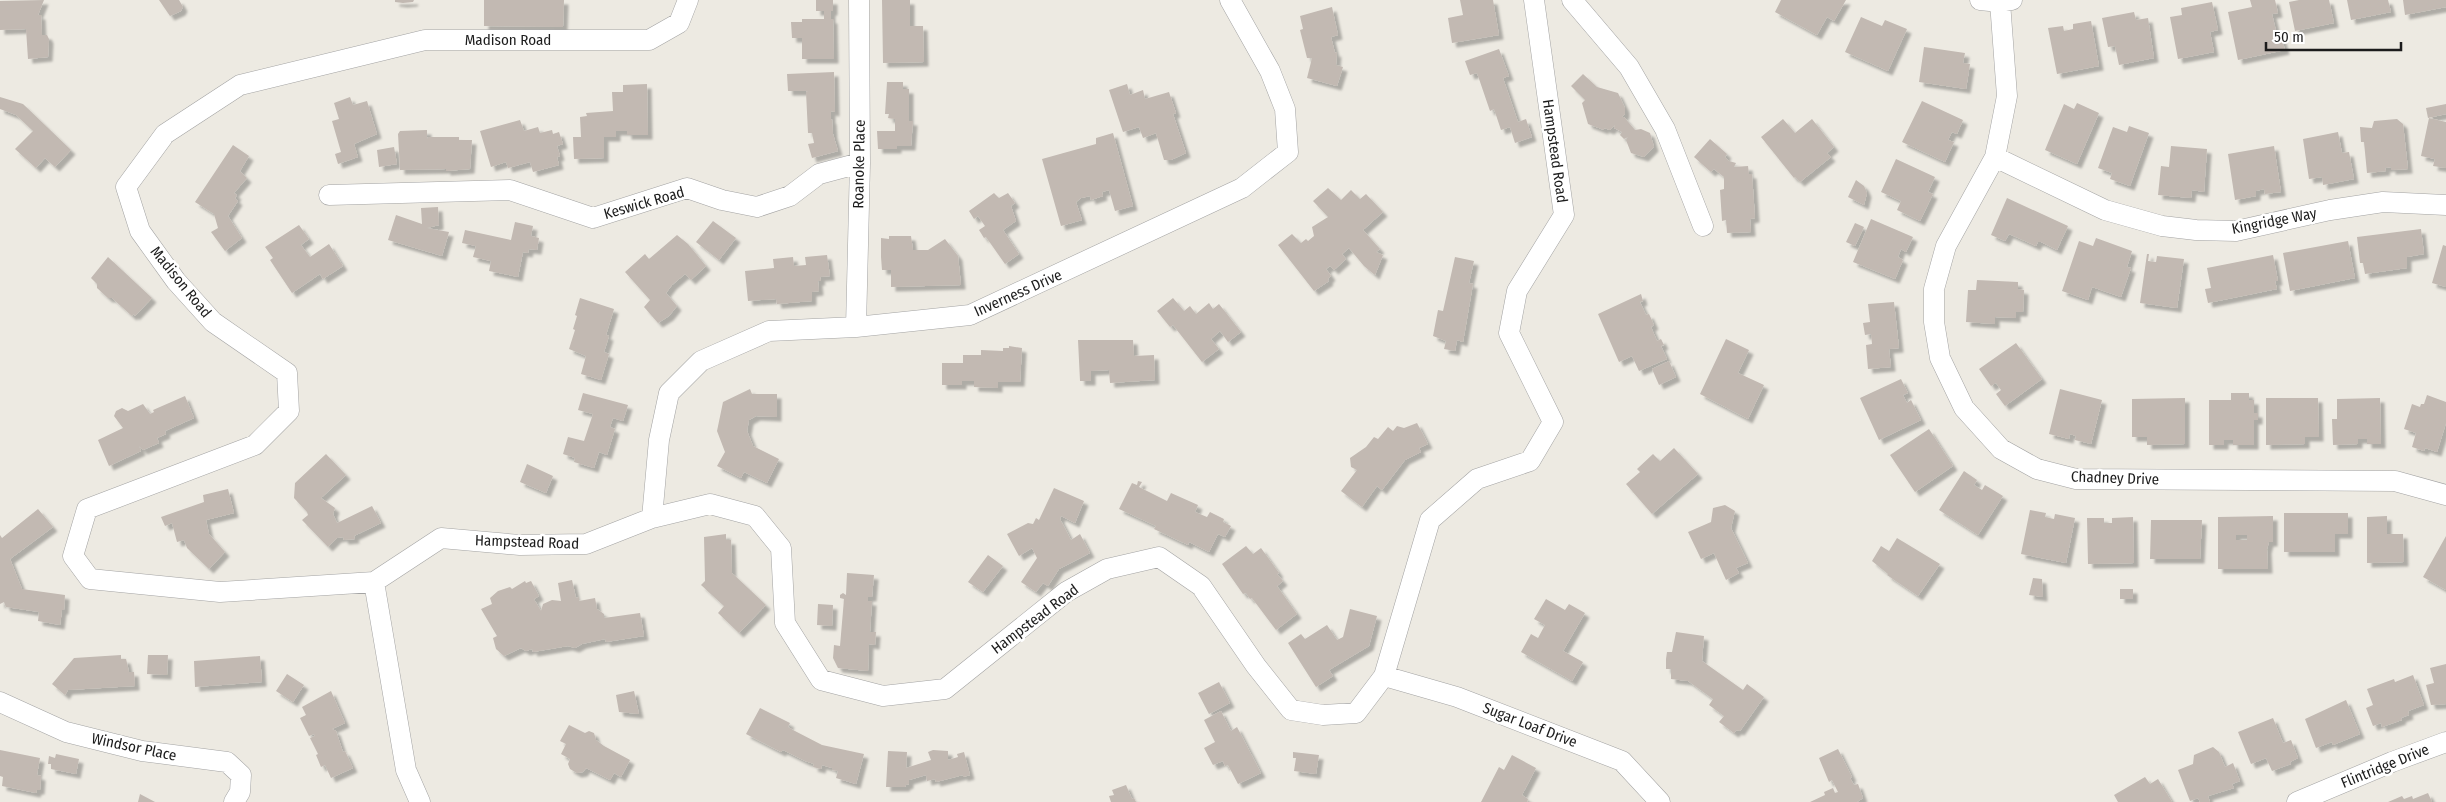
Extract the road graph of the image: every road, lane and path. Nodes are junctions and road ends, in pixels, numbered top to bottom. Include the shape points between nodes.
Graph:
1 (688, 0) edge
2 (859, 0) edge
3 (1230, 0) edge
4 (1534, 0) edge
5 (1572, 0) edge
6 (1980, 0) edge
7 (2006, 1) edge
8 (1995, 157) junction
9 (860, 163) junction
10 (329, 195) dead end
11 (2446, 205) edge
12 (1703, 226) dead end
13 (856, 327) junction
14 (2446, 495) edge
15 (652, 518) junction
16 (374, 582) junction
17 (1384, 676) junction
18 (0, 702) edge
19 (2446, 742) edge
20 (234, 802) edge
21 (420, 802) edge
22 (1660, 802) edge
23 (2297, 802) edge

1 - 16 street, Madison Road via 679,23 649,40 425,40 240,85 165,134 126,187 140,231 176,282 213,322 287,373 289,411 255,445 87,509 73,556 90,579 220,592
2 - 9 street, Roanoke Place
3 - 13 street, Inverness Drive via 1270,70 1285,109 1288,152 1242,188 970,315
4 - 17 street, Hampstead Road via 1564,215 1517,291 1509,333 1553,422 1530,461 1477,478 1430,520
5 - 12 street via 1629,67 1656,113
6 - 7 street
7 - 8 street, Chadney Drive via 2007,96
8 - 11 street, Kingridge Way via 2105,210 2162,226 2196,230 2236,230 2383,202
8 - 14 street, Chadney Drive via 1946,246 1934,289 1934,322 1940,358 1964,408 2001,449 2037,469 2076,479 2395,481
9 - 10 street, Keswick Road via 819,174 790,196 757,207 687,188 593,218 510,190
9 - 13 street, Roanoke Place
13 - 15 street, Inverness Drive via 769,331 701,361 669,393 658,440
15 - 16 street, Hampstead Road via 586,544 520,545 441,538
15 - 17 street, Hampstead Road via 710,504 755,516 780,548 786,623 821,680 883,696 945,689 1066,592 1107,569 1159,557 1201,586 1291,710 1323,715 1356,713
16 - 21 street via 406,770
17 - 22 street, Sugar Loaf Drive via 1457,697 1622,761
18 - 20 street, Windsor Place via 66,732 142,751 227,762 241,775 240,792
19 - 23 street, Flintridge Drive

